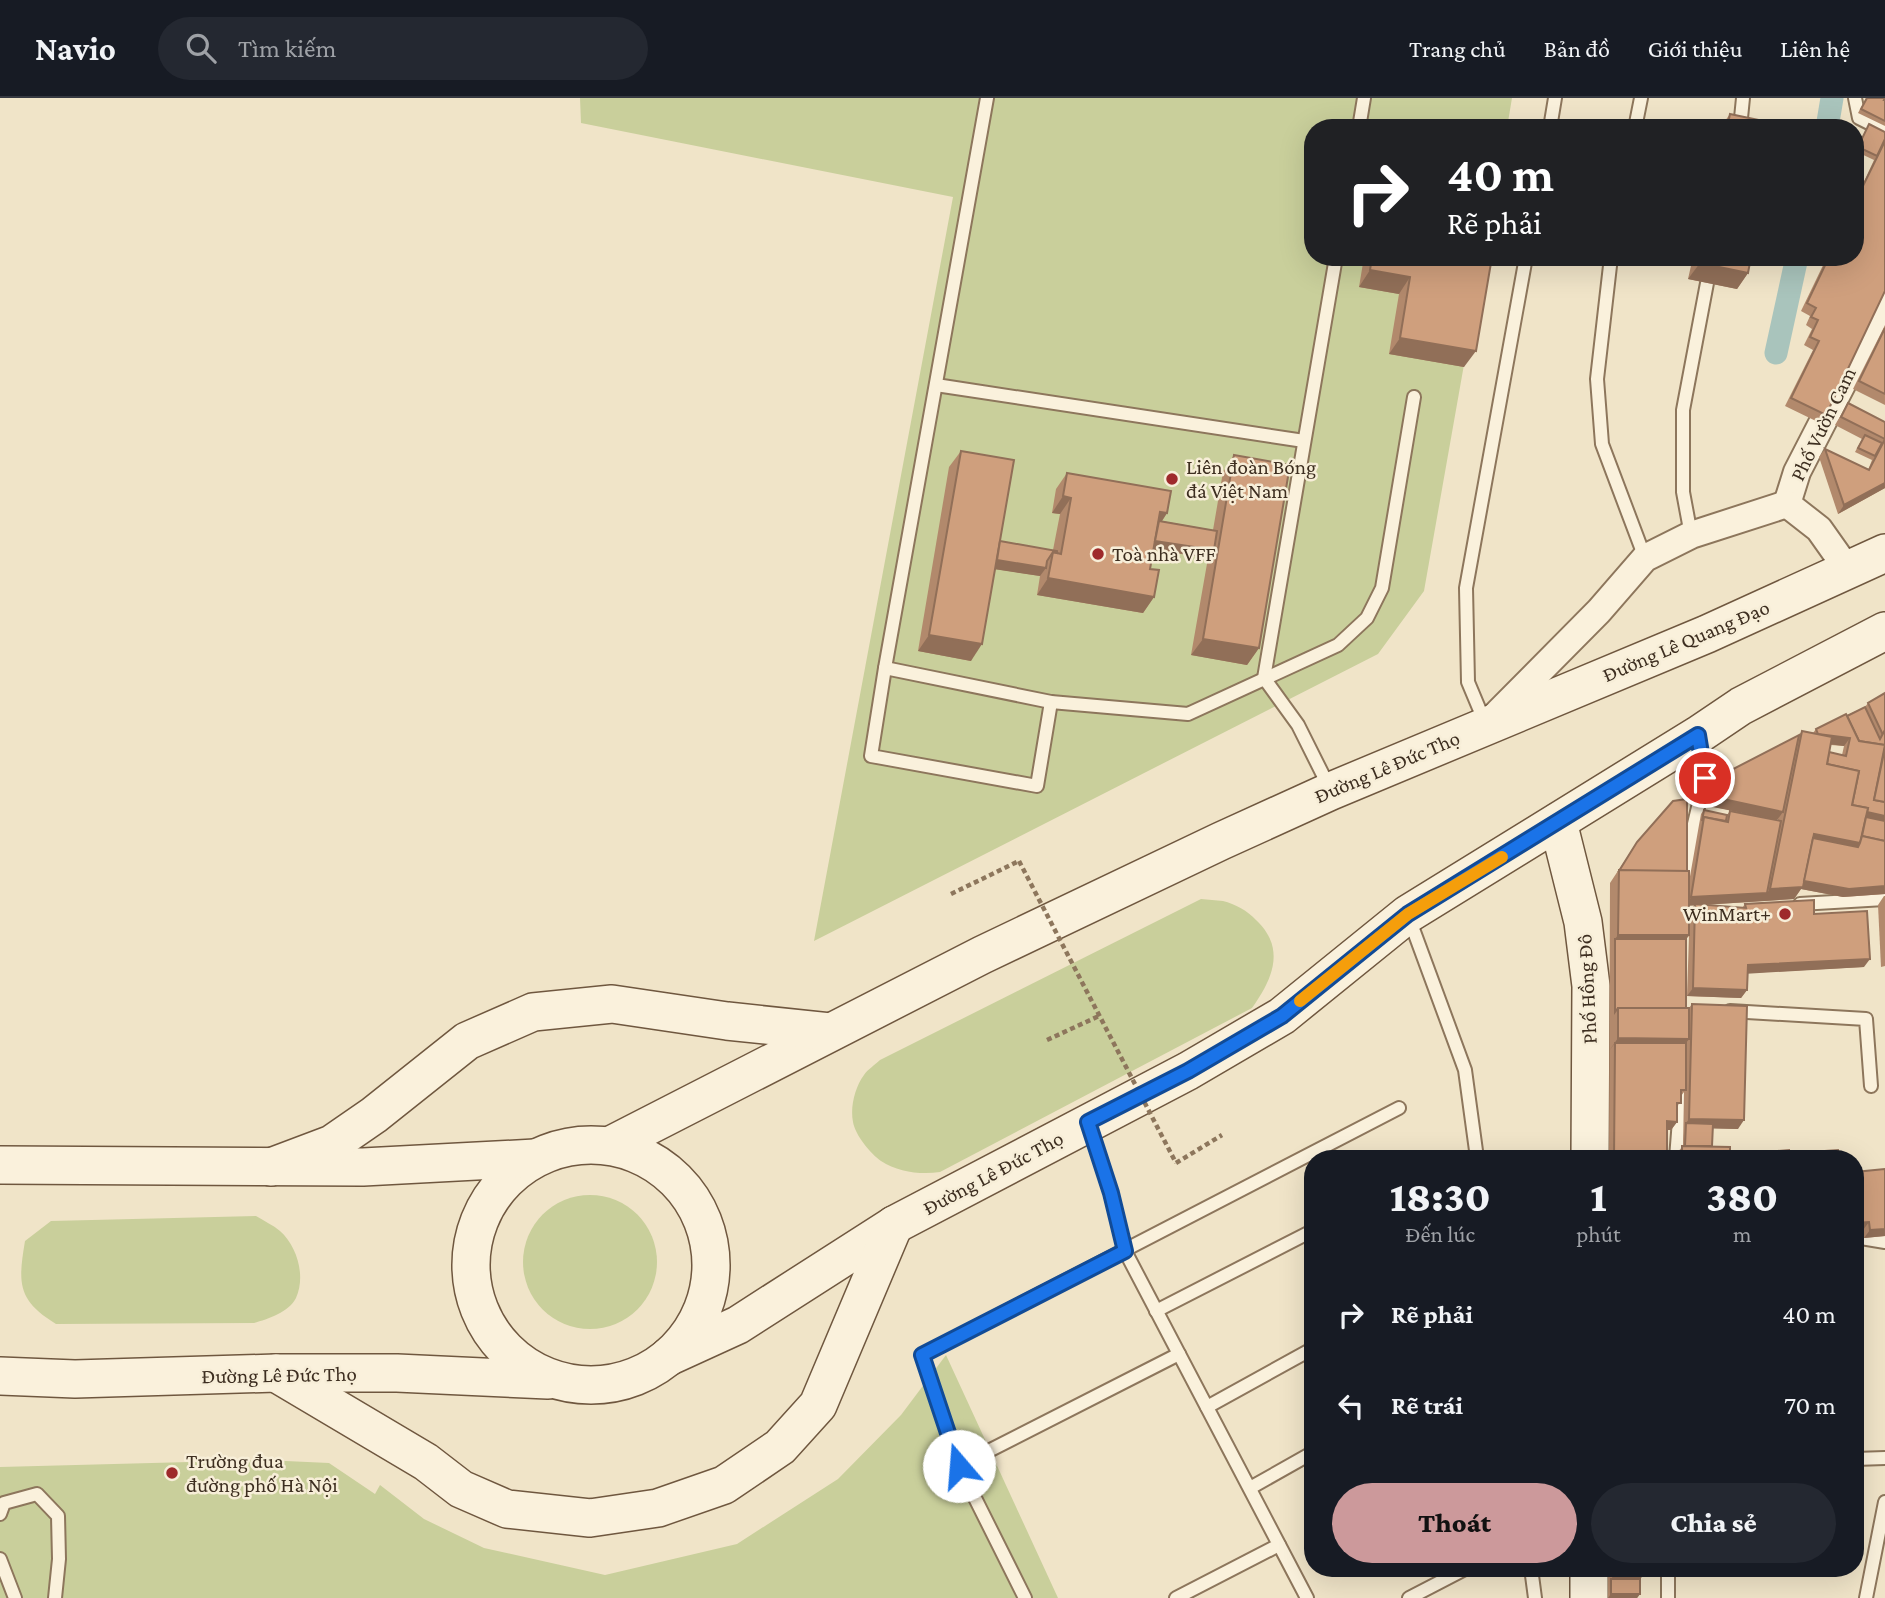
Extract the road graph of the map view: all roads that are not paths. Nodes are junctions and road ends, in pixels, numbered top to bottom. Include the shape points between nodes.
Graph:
1 (987, 98) edge
2 (1364, 98) edge
3 (1555, 98) edge
4 (1641, 98) edge
5 (1743, 98) edge
6 (1855, 98) edge
7 (1360, 119) edge
8 (1552, 119) edge
9 (1637, 119) edge
10 (1741, 119) edge
11 (1861, 119) edge
12 (1864, 120) edge
13 (1885, 131) edge
14 (1334, 266) edge
15 (1524, 266) edge
16 (1611, 266) edge
17 (1707, 283) edge
18 (1885, 301) edge
19 (936, 385) junction
20 (1414, 397) dead end
21 (1304, 441) junction
22 (1787, 504) junction
23 (1691, 535) junction
24 (1885, 552) edge
25 (1645, 558) junction
26 (1848, 570) junction
27 (1885, 631) edge
28 (885, 668) junction
29 (1264, 678) junction
30 (1051, 702) junction
31 (1486, 725) junction
32 (1698, 735) junction
33 (1331, 791) junction
34 (1558, 822) junction
35 (1684, 897) edge
36 (1885, 899) edge
37 (1791, 904) edge
38 (1408, 914) junction
39 (1712, 1010) edge
40 (830, 1032) junction
41 (1683, 1066) edge
42 (1871, 1086) dead end
43 (1399, 1108) dead end
44 (1088, 1122) junction
45 (611, 1145) junction
46 (1319, 1150) edge
47 (1476, 1150) edge
48 (1590, 1150) edge
49 (1677, 1150) edge
50 (535, 1157) junction
51 (1304, 1158) edge
52 (0, 1165) edge
53 (271, 1167) junction
54 (894, 1225) junction
55 (1304, 1235) edge
56 (1864, 1238) edge
57 (1885, 1242) edge
58 (1125, 1251) junction
59 (1156, 1311) junction
60 (1304, 1353) edge
61 (1179, 1354) junction
62 (668, 1357) junction
63 (276, 1373) junction
64 (0, 1376) edge
65 (558, 1381) junction
66 (1207, 1407) junction
67 (1304, 1458) edge
68 (1885, 1458) edge
69 (1864, 1459) edge
70 (959, 1466) junction
71 (1250, 1488) junction
72 (1885, 1502) edge
73 (0, 1514) edge
74 (1279, 1545) junction
75 (0, 1559) edge
76 (1450, 1577) edge
77 (1532, 1577) edge
78 (1589, 1577) edge
79 (1668, 1577) edge
80 (15, 1598) edge
81 (55, 1598) edge
82 (1025, 1598) edge
83 (1176, 1598) edge
84 (1307, 1598) edge
85 (1409, 1598) edge
86 (1534, 1598) edge
87 (1589, 1598) edge
88 (1668, 1598) edge
89 (1866, 1598) edge

1 - 19 lane
2 - 7 lane
3 - 8 lane
4 - 9 lane
5 - 10 lane
6 - 11 lane
12 - 13 lane
14 - 21 lane
15 - 31 lane via 1466,588 1468,682
16 - 25 lane via 1597,379 1602,444
17 - 23 lane via 1683,410 1683,492
18 - 22 street, Phố Vườn Cam via 1797,472
19 - 21 lane
19 - 28 lane
20 - 29 lane via 1382,588 1367,618 1338,645
21 - 29 lane
22 - 23 street
22 - 26 street, Phố Vườn Cam via 1819,529
23 - 25 street
24 - 26 main road, Đường Lê Quang Đạo
25 - 31 street
26 - 31 main road, Đường Lê Quang Đạo
27 - 32 main road via 1741,706
28 - 30 lane
28 - 30 lane via 871,756 1037,786
29 - 30 lane via 1188,714
29 - 33 lane via 1298,725
31 - 33 main road, Đường Lê Đức Thọ
32 - 34 main road
32 - 35 lane via 1705,778
33 - 40 main road, Đường Lê Đức Thọ
34 - 38 main road, Đường Lê Đức Thọ
34 - 48 main road, Phố Hồng Đô via 1583,922 1591,986
36 - 37 lane
38 - 44 main road, Đường Lê Đức Thọ via 1282,1016
38 - 47 lane via 1465,1070
39 - 42 lane via 1866,1019
40 - 45 main road, Đường Lê Đức Thọ
40 - 53 main road via 612,1004 533,1012 467,1041 332,1144
41 - 49 lane
43 - 46 lane
44 - 54 main road, Đường Lê Đức Thọ
44 - 58 lane
45 - 50 main road via 572,1145
45 - 62 main road via 648,1158 679,1181 701,1214 711,1252 708,1291 694,1328
50 - 53 main road
50 - 65 main road via 503,1182 481,1217 471,1256 475,1297 492,1334 521,1363
51 - 58 lane
52 - 53 main road
54 - 62 main road, Đường Lê Đức Thọ via 738,1325
54 - 63 main road via 818,1405 780,1447 724,1485 658,1508 590,1518 507,1509 461,1489 426,1462
55 - 59 lane
56 - 57 lane
58 - 59 lane
58 - 70 lane via 922,1355
59 - 61 lane
60 - 66 lane
61 - 66 lane
61 - 70 lane
62 - 65 main road via 622,1380 596,1385
63 - 64 main road, Đường Lê Đức Thọ via 75,1379
63 - 65 main road, Đường Lê Đức Thọ
66 - 71 lane
67 - 71 lane
68 - 69 lane
70 - 82 lane
71 - 74 lane
72 - 89 lane
73 - 81 lane via 4,1503 37,1494 58,1516
74 - 83 lane
74 - 84 lane
75 - 80 lane
76 - 85 lane
77 - 86 lane
78 - 87 main road
79 - 88 lane

